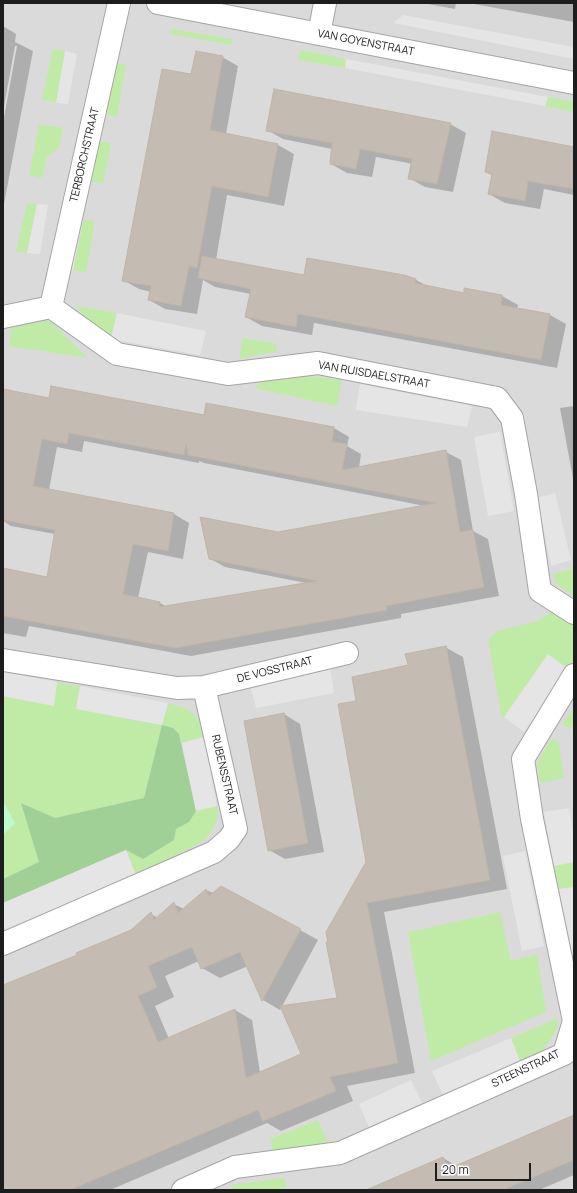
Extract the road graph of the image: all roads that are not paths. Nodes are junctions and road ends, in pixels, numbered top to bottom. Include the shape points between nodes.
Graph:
1 (119, 3) edge
2 (158, 3) edge
3 (325, 3) edge
4 (319, 34) junction
5 (574, 83) edge
6 (51, 307) junction
7 (3, 317) edge
8 (574, 613) edge
9 (346, 653) dead end
10 (3, 660) edge
11 (574, 675) edge
12 (204, 688) junction
13 (3, 944) edge
14 (183, 1190) edge

1 - 6 street, TERBORCHSTRAAT
2 - 4 street, VAN GOYENSTRAAT
3 - 4 street
4 - 5 street, VAN GOYENSTRAAT
6 - 7 street
6 - 8 street, VAN RUISDAELSTRAAT via 117,354 228,374 318,363 497,398 512,418 540,591
9 - 12 street, DE VOSSTRAAT
10 - 12 street via 177,688
11 - 14 street, STEENSTRAAT via 523,759 532,820 574,1021 564,1054 340,1153 235,1167
12 - 13 street, RUBENSSTRAAT via 236,829 230,839 214,852

